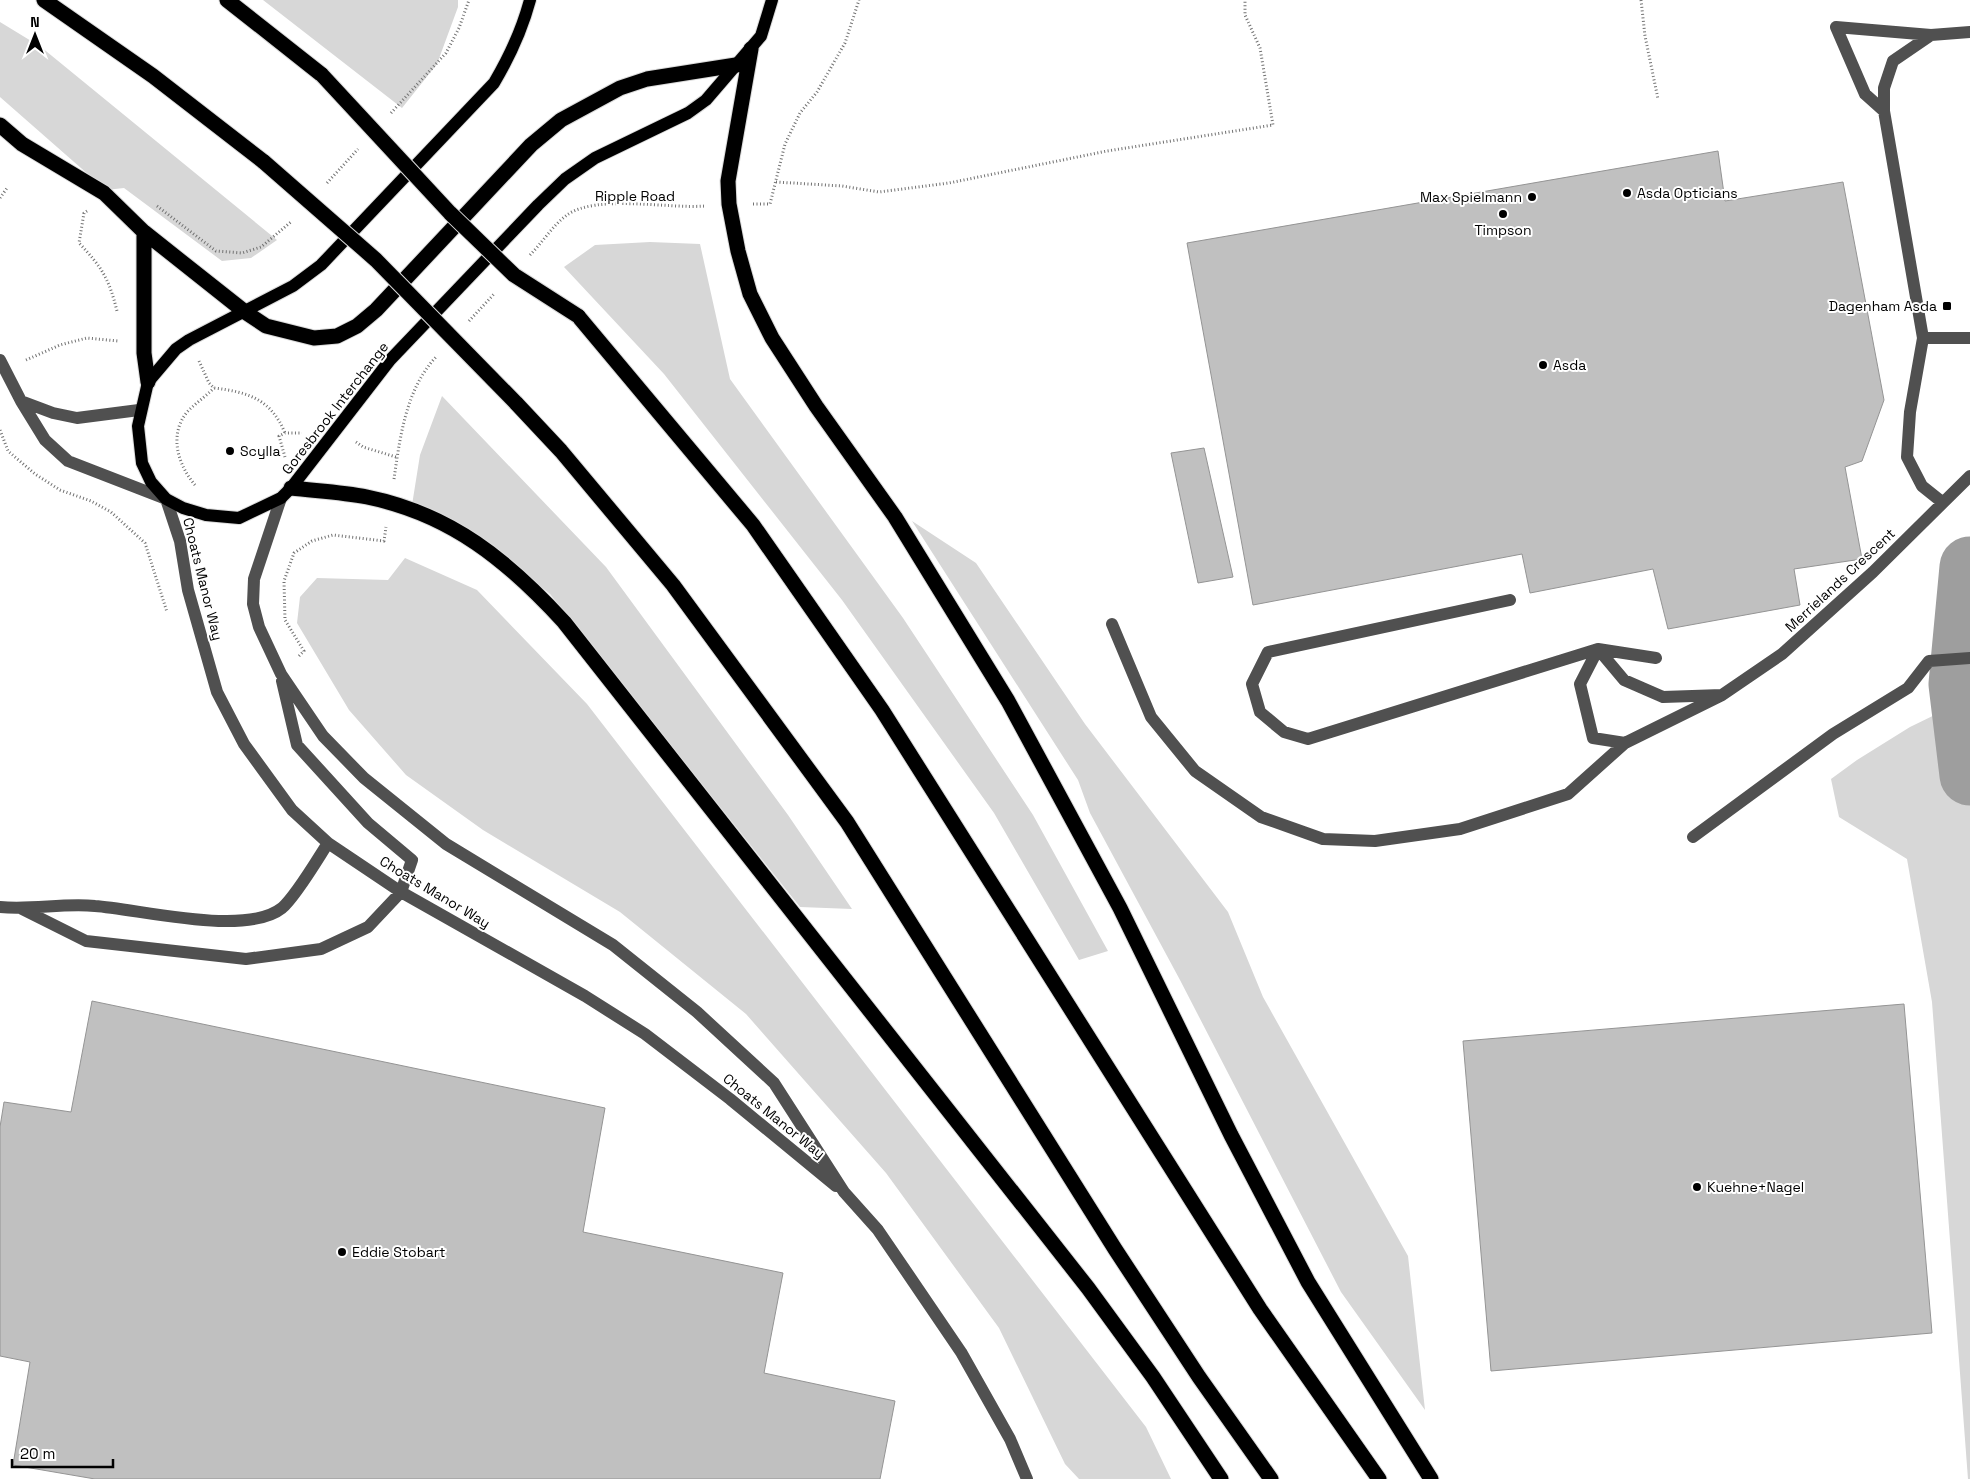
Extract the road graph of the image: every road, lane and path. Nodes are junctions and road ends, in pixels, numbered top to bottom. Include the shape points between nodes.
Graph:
1 (44, 0) edge
2 (227, 0) edge
3 (469, 0) edge
4 (530, 0) edge
5 (772, 0) edge
6 (860, 0) edge
7 (1245, 0) edge
8 (1641, 0) edge
9 (1970, 32) edge
10 (1931, 35) junction
11 (751, 49) junction
12 (736, 65) junction
13 (1658, 99) dead end
14 (1884, 111) junction
15 (386, 119) dead end
16 (0, 125) edge
17 (359, 148) dead end
18 (776, 182) junction
19 (325, 185) dead end
20 (7, 188) dead end
21 (0, 198) edge
22 (729, 204) junction
23 (156, 206) dead end
24 (84, 213) dead end
25 (298, 214) dead end
26 (144, 232) junction
27 (527, 258) dead end
28 (501, 287) dead end
29 (245, 312) junction
30 (118, 313) dead end
31 (467, 323) dead end
32 (118, 332) dead end
33 (1923, 338) junction
34 (1965, 338) edge
35 (441, 351) dead end
36 (0, 360) edge
37 (21, 362) dead end
38 (148, 382) junction
39 (209, 383) dead end
40 (214, 388) junction
41 (21, 401) junction
42 (140, 410) junction
43 (0, 430) edge
44 (361, 446) dead end
45 (396, 457) junction
46 (286, 461) dead end
47 (394, 475) dead end
48 (1970, 476) edge
49 (196, 488) dead end
50 (286, 493) junction
51 (166, 498) junction
52 (1942, 502) junction
53 (386, 529) dead end
54 (1510, 600) dead end
55 (167, 613) dead end
56 (1112, 624) dead end
57 (1598, 649) junction
58 (304, 651) dead end
59 (1656, 658) dead end
60 (1970, 658) edge
61 (281, 674) junction
62 (1722, 695) junction
63 (1625, 743) junction
64 (1694, 837) dead end
65 (328, 843) junction
66 (401, 892) junction
67 (0, 907) edge
68 (22, 909) junction
69 (844, 1192) junction
70 (1028, 1479) edge
71 (1221, 1479) edge
72 (1270, 1479) edge
73 (1379, 1479) edge
74 (1431, 1479) edge

1 - 72 highway, bridge via 153,76 264,162 376,260 561,451 673,585 847,822 1114,1249
2 - 73 highway, bridge via 322,75 450,213 514,275 578,316 753,525 882,710 1260,1309
3 - 15 path via 446,53
4 - 29 main road, Goresbrook Interchange via 512,54 488,90 321,265 293,286
5 - 11 main road, Goresbrook Interchange via 761,36
6 - 18 path, Ripple Road via 845,43 789,136
7 - 18 path via 1245,15 1260,48 1273,125 1107,151 949,183 880,192
8 - 13 path
9 - 10 street
10 - 14 street via 1893,61 1884,88
10 - 14 street via 1836,27 1866,94
11 - 12 main road, Goresbrook Interchange
11 - 22 highway via 728,181
12 - 29 highway via 647,79 620,88 560,120 531,145 376,310 344,333 314,338 290,334 266,326
12 - 50 main road, Goresbrook Interchange via 706,100 688,113 595,158 538,205 390,360
14 - 33 street
16 - 26 highway via 22,144 104,194
17 - 19 path
18 - 22 path, Ripple Road via 770,204
20 - 21 path
22 - 27 path, Ripple Road via 590,206 567,215
22 - 74 highway via 750,294 772,338 895,517 1008,701 1120,908 1231,1135 1308,1282
23 - 25 path via 216,251 242,253 261,247 285,229
24 - 30 path via 79,243 100,265
26 - 29 highway
26 - 38 highway via 144,353
28 - 31 path
29 - 38 main road, Goresbrook Interchange via 176,349
32 - 37 path via 118,342 87,338 60,345
33 - 34 street
33 - 52 street via 1910,412 1907,457 1922,486
35 - 45 path via 427,366 412,395
36 - 41 street
38 - 42 main road, Goresbrook Interchange
39 - 40 path
40 - 46 path via 240,391 266,404 279,418 285,433 279,436
40 - 49 path via 187,412 179,427 178,460
41 - 42 street via 77,418
41 - 51 street via 45,440 68,461
42 - 51 main road, Goresbrook Interchange via 138,426 142,463 151,482
43 - 55 path via 8,451 35,474 60,490 111,512 145,543
44 - 45 path
45 - 47 path
48 - 52 street, Merrielands Crescent
50 - 51 main road, Goresbrook Interchange via 239,518 206,515 183,508
50 - 61 street, Choats Manor Way via 254,579 253,604 259,627
50 - 71 highway via 368,497 422,513 488,549 529,584 564,622 1082,1280 1153,1376
51 - 65 street, Choats Manor Way via 180,541 188,590 217,692 244,744 266,775 292,810
52 - 62 street, Merrielands Crescent via 1872,572 1782,654
53 - 58 path via 384,541 332,535 294,553 284,581 285,620
54 - 57 street via 1268,652 1252,684 1260,712 1284,732 1308,739
56 - 63 street, Merrielands Crescent via 1151,717 1195,771 1262,817 1323,839 1375,842 1460,829 1568,794
57 - 59 street
57 - 62 street via 1624,680 1663,697
57 - 63 street via 1580,684 1593,738
60 - 64 street via 1929,661 1908,688 1833,734
61 - 66 street via 297,746 368,823 412,860
61 - 69 street, Choats Manor Way via 323,736 364,778 446,844 613,946 697,1012 774,1083
62 - 63 street, Merrielands Crescent
65 - 66 street, Choats Manor Way
65 - 68 street via 282,908 257,920 207,920 94,905
66 - 68 street via 368,927 321,949 246,959 86,941
66 - 69 street, Choats Manor Way via 585,996 645,1034 730,1098
67 - 68 street
69 - 70 street, Choats Manor Way via 878,1230 961,1352 1010,1439

